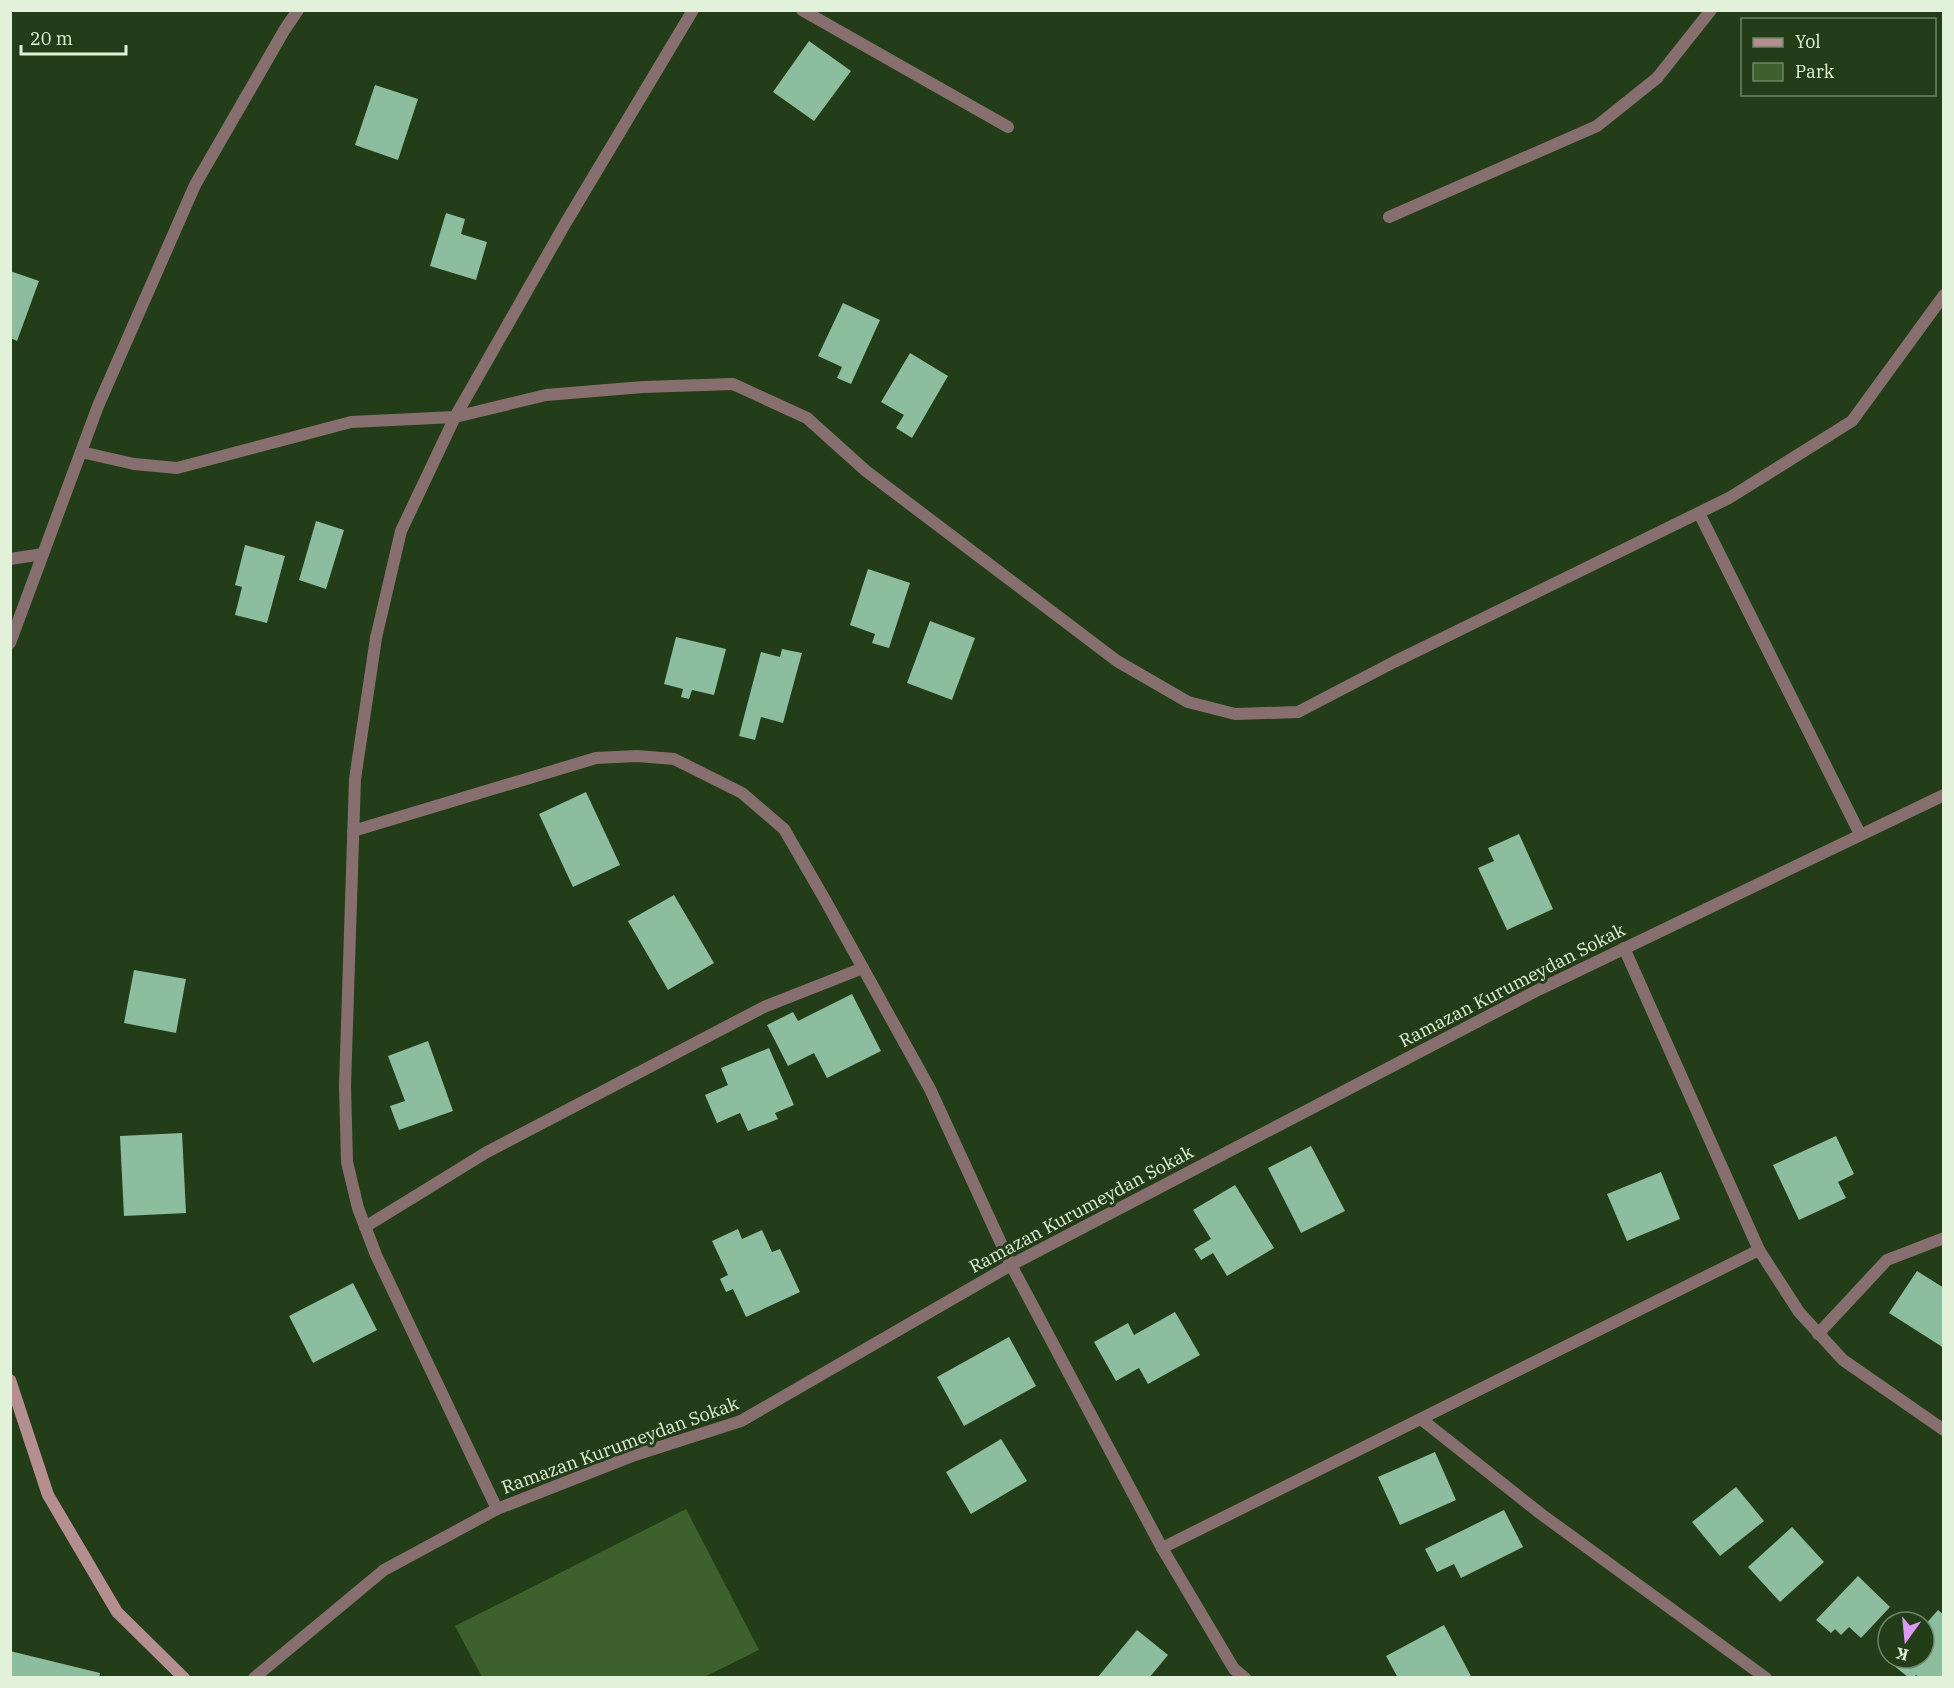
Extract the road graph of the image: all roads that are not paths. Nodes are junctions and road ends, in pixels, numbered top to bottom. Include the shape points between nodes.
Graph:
1 (298, 10) edge
2 (693, 10) edge
3 (802, 10) edge
4 (1711, 10) edge
5 (1008, 127) dead end
6 (1389, 217) dead end
7 (1944, 295) edge
8 (455, 417) junction
9 (81, 452) junction
10 (1699, 513) junction
11 (43, 554) junction
12 (10, 559) edge
13 (10, 643) edge
14 (1944, 795) edge
15 (353, 831) junction
16 (1860, 834) junction
17 (1624, 948) junction
18 (863, 968) junction
19 (365, 1227) junction
20 (1944, 1238) edge
21 (1760, 1250) junction
22 (1011, 1265) junction
23 (1818, 1334) junction
24 (10, 1380) edge
25 (1421, 1419) junction
26 (1944, 1430) edge
27 (498, 1509) junction
28 (1162, 1548) junction
29 (184, 1677) edge
30 (254, 1677) edge
31 (1245, 1677) edge
32 (1766, 1677) edge

1 - 9 street via 195,185
2 - 8 street
3 - 5 street
4 - 6 street via 1657,78 1597,126
7 - 10 street via 1852,421
8 - 9 street via 351,422 177,468 134,464
8 - 10 street via 546,395 733,384 807,418 866,471 1117,662 1188,702 1235,714 1298,712
8 - 15 street via 401,531 376,638 355,779
9 - 11 street
10 - 16 street
11 - 12 street
11 - 13 street
14 - 16 street, Ramazan Kurumeydan Sokak
15 - 18 street via 596,758 674,759 742,793 784,829
15 - 19 street via 345,1086 347,1162
16 - 17 street, Ramazan Kurumeydan Sokak
17 - 21 street
17 - 22 street, Ramazan Kurumeydan Sokak
18 - 19 street via 764,1006 487,1152
18 - 22 street via 930,1089
19 - 27 street
20 - 23 street via 1887,1260
21 - 23 street via 1799,1312
21 - 25 street
22 - 27 street, Ramazan Kurumeydan Sokak via 741,1421 635,1455
22 - 28 street
23 - 26 street via 1843,1360
24 - 29 street via 48,1495 117,1612
25 - 28 street
25 - 32 street via 1541,1514
27 - 30 street, Ramazan Kurumeydan Sokak via 384,1570
28 - 31 street via 1234,1669

